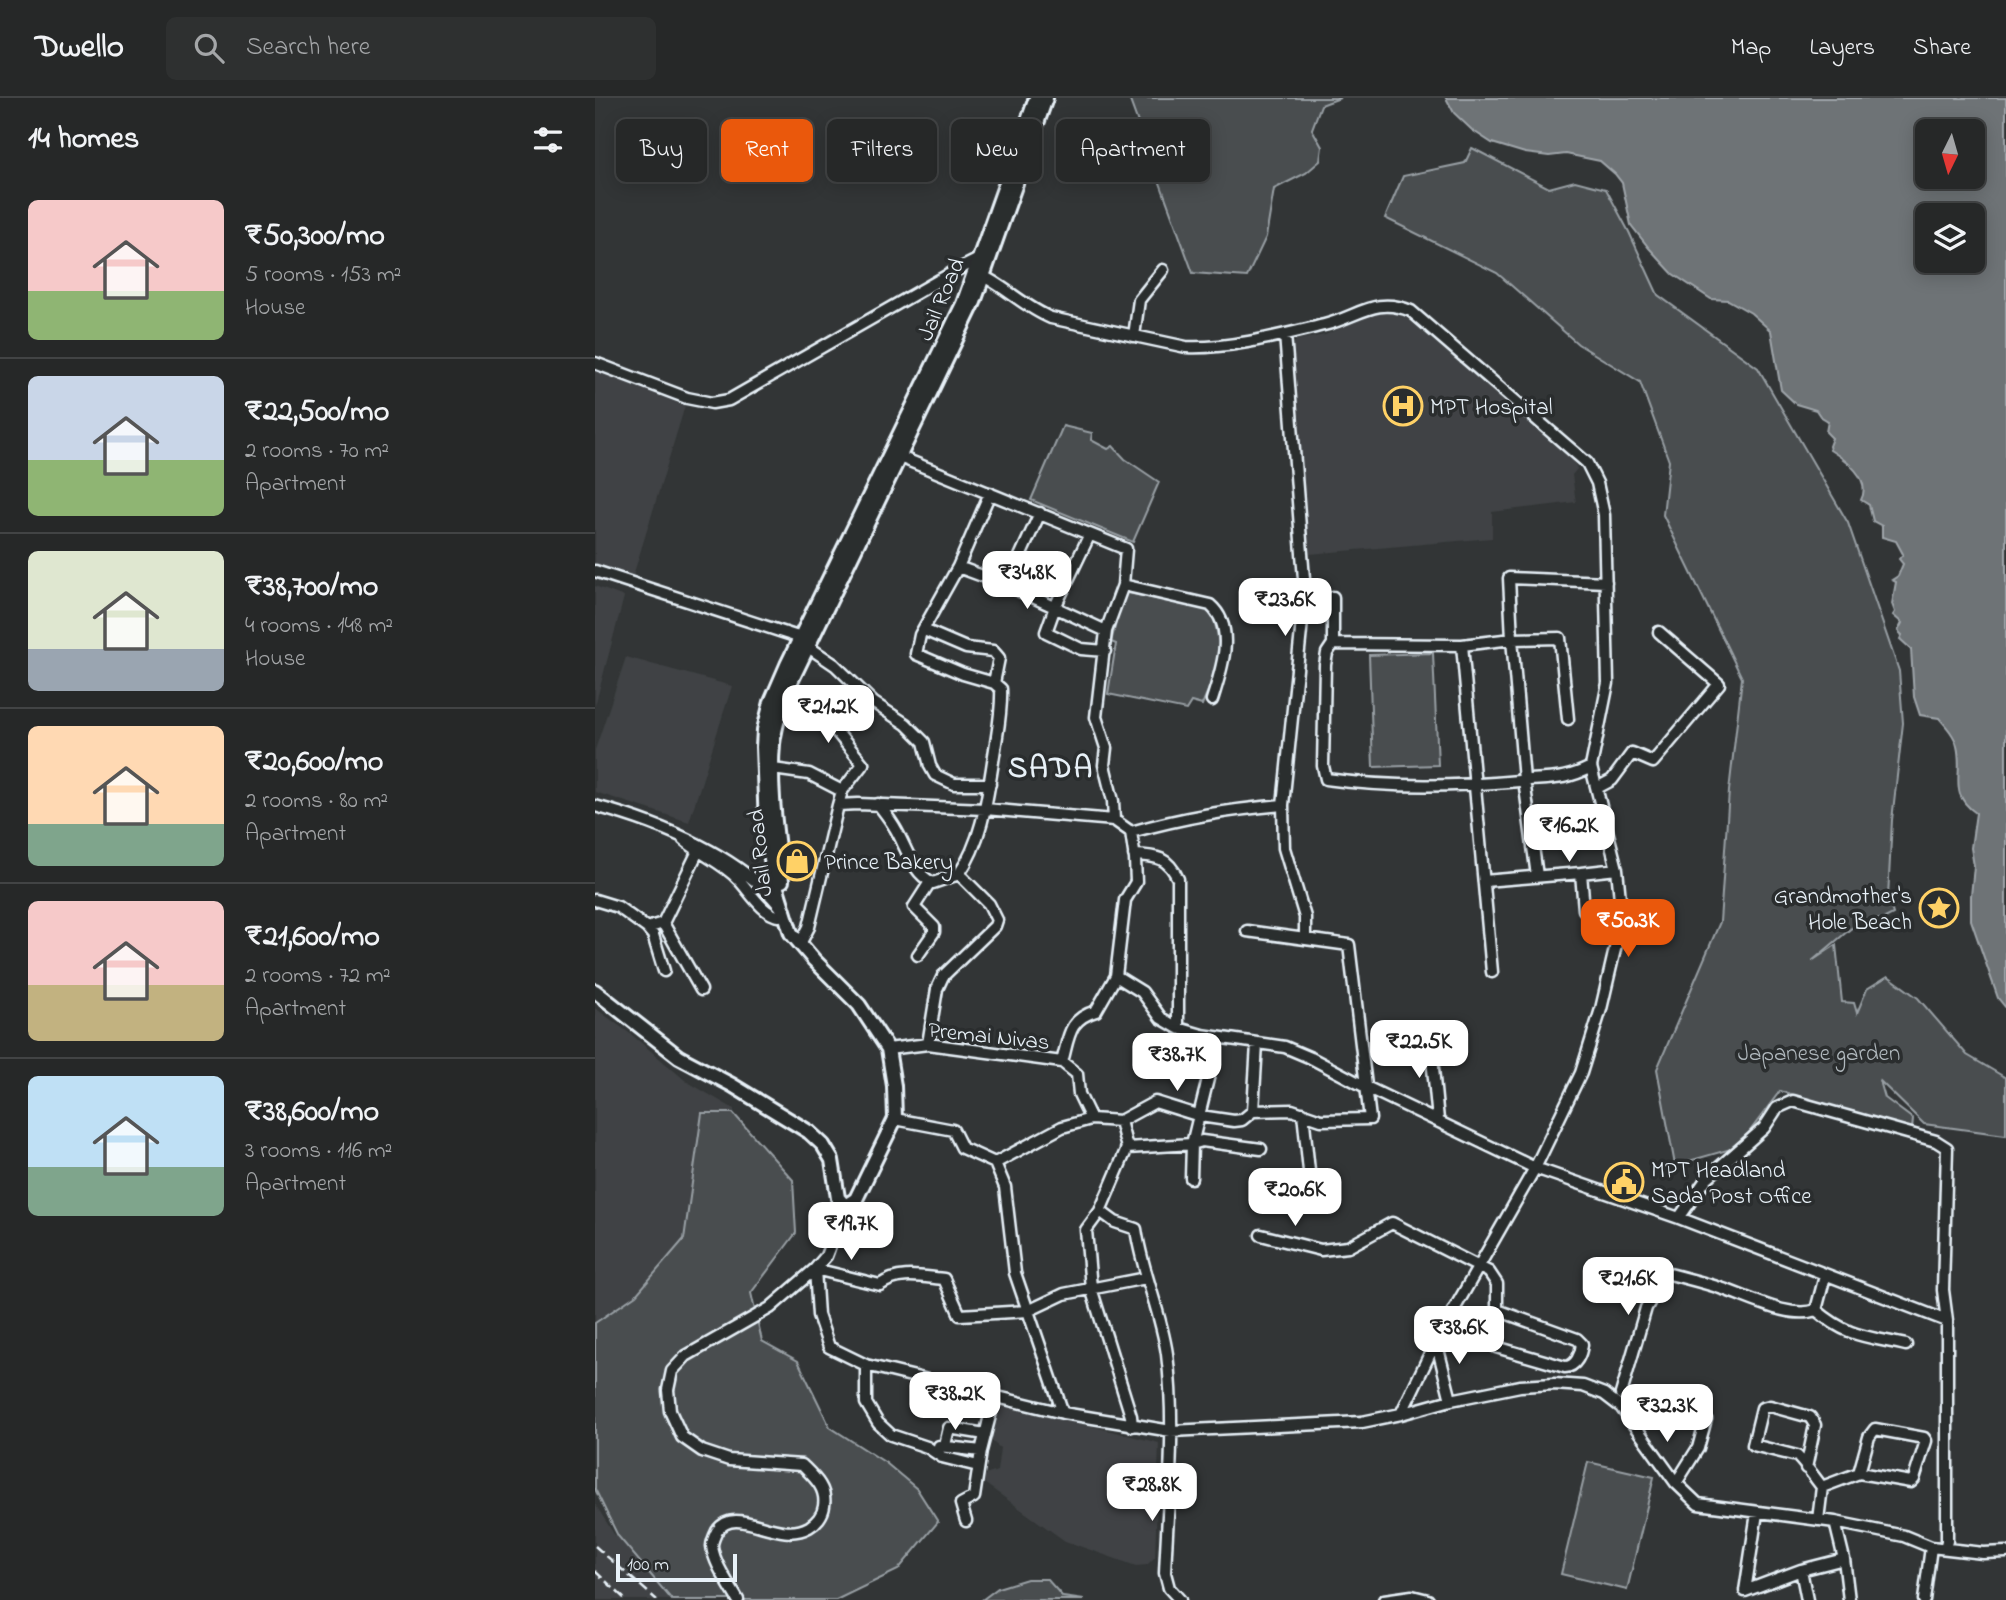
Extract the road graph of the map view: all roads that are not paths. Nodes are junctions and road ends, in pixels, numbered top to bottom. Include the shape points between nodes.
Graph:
1 (1036, 98) edge
2 (1046, 98) edge
3 (986, 259) junction
4 (1163, 270) dead end
5 (980, 275) junction
6 (1285, 334) junction
7 (1134, 336) junction
8 (595, 363) edge
9 (896, 455) junction
10 (990, 493) junction
11 (1040, 513) junction
12 (1089, 536) junction
13 (958, 567) junction
14 (595, 571) edge
15 (1606, 582) junction
16 (1007, 585) junction
17 (1123, 585) junction
18 (1333, 597) dead end
19 (1055, 607) junction
20 (924, 630) junction
21 (1106, 631) junction
22 (1658, 632) dead end
23 (1511, 639) junction
24 (804, 642) junction
25 (1333, 644) junction
26 (1462, 645) junction
27 (1105, 651) junction
28 (994, 683) junction
29 (789, 686) junction
30 (1212, 700) dead end
31 (1568, 719) dead end
32 (1591, 766) junction
33 (773, 769) junction
34 (1524, 780) junction
35 (990, 784) junction
36 (1473, 785) junction
37 (1597, 788) junction
38 (842, 791) junction
39 (878, 804) junction
40 (838, 805) junction
41 (1283, 805) junction
42 (595, 806) edge
43 (985, 809) junction
44 (1114, 820) junction
45 (1131, 832) junction
46 (699, 849) junction
47 (1135, 855) junction
48 (1617, 869) junction
49 (1581, 873) junction
50 (959, 874) junction
51 (1537, 876) junction
52 (1483, 881) junction
53 (930, 882) junction
54 (595, 900) edge
55 (1584, 910) dead end
56 (785, 913) junction
57 (663, 923) junction
58 (647, 928) junction
59 (1247, 931) dead end
60 (1305, 939) junction
61 (800, 944) junction
62 (918, 955) dead end
63 (664, 971) dead end
64 (1492, 972) dead end
65 (1117, 976) junction
66 (701, 990) dead end
67 (595, 991) edge
68 (1178, 1028) junction
69 (1430, 1037) dead end
70 (1218, 1038) junction
71 (928, 1044) junction
72 (1257, 1044) junction
73 (888, 1049) junction
74 (1062, 1062) junction
75 (1364, 1086) junction
76 (1253, 1111) junction
77 (1303, 1114) junction
78 (1200, 1116) junction
79 (895, 1119) junction
80 (1091, 1119) junction
81 (1438, 1120) junction
82 (1120, 1121) junction
83 (1192, 1144) junction
84 (1127, 1148) junction
85 (1261, 1149) dead end
86 (995, 1163) junction
87 (1535, 1168) junction
88 (1309, 1171) dead end
89 (1191, 1178) dead end
90 (845, 1206) junction
91 (1100, 1211) junction
92 (1679, 1218) junction
93 (1261, 1235) dead end
94 (1479, 1266) junction
95 (815, 1269) junction
96 (1825, 1276) junction
97 (1146, 1278) junction
98 (1091, 1288) junction
99 (1497, 1310) junction
100 (1816, 1310) junction
101 (1028, 1311) junction
102 (1947, 1321) junction
103 (1436, 1340) junction
104 (1906, 1345) dead end
105 (866, 1365) junction
106 (995, 1396) junction
107 (1451, 1399) junction
108 (1063, 1413) junction
109 (1401, 1414) junction
110 (1132, 1426) junction
111 (1171, 1431) junction
112 (985, 1434) junction
113 (945, 1446) junction
114 (927, 1447) junction
115 (981, 1451) junction
116 (978, 1466) junction
117 (1806, 1468) junction
118 (1859, 1473) junction
119 (1676, 1483) junction
120 (1822, 1487) junction
121 (1757, 1513) junction
122 (1818, 1520) junction
123 (965, 1521) dead end
124 (1835, 1522) junction
125 (1931, 1547) junction
126 (1945, 1548) junction
127 (2006, 1552) edge
128 (1844, 1559) junction
129 (1801, 1570) junction
130 (1743, 1595) edge
131 (738, 1600) edge
132 (1180, 1600) edge
133 (1384, 1600) edge
134 (1428, 1600) edge
135 (1807, 1600) edge
136 (1849, 1600) edge
137 (1924, 1600) edge

1 - 3 main road, Jail Road
2 - 3 main road, Jail Road
3 - 5 main road, Jail Road
3 - 8 street via 955,271 729,400 712,403 687,398
4 - 7 street via 1139,300
5 - 7 street via 1051,318
5 - 9 main road, Jail Road via 962,330
6 - 7 street via 1207,348
6 - 15 street via 1377,306 1395,305 1411,311 1587,463 1604,515
6 - 41 street via 1305,592
9 - 10 street
9 - 24 main road, Jail Road
10 - 11 street
10 - 13 street
11 - 12 street
11 - 16 street
12 - 17 street via 1126,549
12 - 19 street
13 - 16 street
13 - 20 street
14 - 24 street
15 - 23 street via 1509,578
15 - 32 street via 1608,683
16 - 19 street
17 - 21 street
17 - 30 street via 1210,605 1220,614 1225,630 1222,668
18 - 25 street
19 - 21 street
19 - 27 street via 1046,632 1081,649
20 - 28 street via 967,648 993,651 999,658
20 - 28 street via 916,654
21 - 27 street
22 - 37 street via 1719,684 1653,762 1632,753 1612,779
23 - 26 street
23 - 31 street via 1560,638
23 - 34 street
24 - 29 main road, Jail Road
24 - 35 street via 923,742 935,775 954,784
24 - 56 main road, Jail Road via 771,702 762,747 766,826
25 - 26 street
25 - 36 street via 1325,665 1326,779 1370,786
26 - 36 street
27 - 44 street via 1096,717 1106,748 1104,765
28 - 35 street via 1000,689 1002,708
29 - 33 main road, Jail Road via 776,724
29 - 38 street via 812,702 863,764
32 - 34 street via 1573,776
32 - 37 street
33 - 38 street via 809,774
33 - 56 main road, Jail Road
34 - 36 street
34 - 51 street
35 - 43 street
36 - 52 street
37 - 48 street
38 - 40 street
39 - 40 street
39 - 43 street
39 - 53 street via 907,854
40 - 61 street via 809,927
41 - 45 street via 1183,817
41 - 60 street via 1285,848 1305,917
42 - 46 street via 630,815
43 - 44 street
43 - 50 street
44 - 45 street
45 - 47 street
46 - 56 street via 739,869
46 - 57 street
47 - 65 street via 1136,882 1125,900
47 - 68 street via 1156,856 1173,866 1178,879
48 - 49 street
48 - 87 street via 1622,919 1601,1009 1581,1073
49 - 51 street
49 - 55 street
50 - 53 street
50 - 71 street via 997,920 943,976
51 - 52 street
52 - 64 street
53 - 62 street via 913,906 934,927
54 - 58 street via 618,907
56 - 61 main road
57 - 58 street
57 - 66 street
58 - 63 street
59 - 60 street
60 - 75 street via 1349,945
61 - 73 main road via 859,1005
65 - 68 street via 1142,992 1161,1018
65 - 74 street, Premai Nivas via 1095,1011 1080,1015 1073,1025
67 - 90 main road via 679,1057 809,1132 832,1160 838,1198
68 - 70 street
69 - 81 street
70 - 72 street
70 - 78 street
71 - 73 street, Premai Nivas
71 - 74 street, Premai Nivas
72 - 75 street via 1285,1047
72 - 76 street
73 - 79 main road
74 - 80 street via 1077,1074 1079,1094
75 - 77 street via 1370,1119 1321,1120
75 - 81 street
76 - 77 street
76 - 78 street via 1242,1120
77 - 88 street
78 - 82 street via 1155,1102
78 - 83 street
79 - 86 street via 953,1130 962,1148
79 - 90 main road via 856,1199
80 - 82 street
80 - 86 street via 1062,1127
81 - 87 street
82 - 84 street
83 - 84 street
83 - 85 street via 1202,1141
83 - 89 street
84 - 91 street
86 - 101 street via 1005,1186 1014,1273
87 - 92 street
87 - 94 street
90 - 95 street via 826,1256
91 - 97 street via 1115,1223 1136,1229
91 - 98 street via 1086,1230
92 - 96 street
92 - 102 street via 1707,1178 1765,1128 1777,1108 1793,1101 1936,1141 1947,1148 1948,1158 1943,1290
93 - 94 street via 1321,1250 1348,1247 1392,1223
94 - 99 street via 1495,1278
94 - 103 street
95 - 101 street via 880,1285 890,1277 944,1279 960,1315
95 - 105 street via 818,1315 829,1347
95 - 131 street via 770,1308 686,1356 672,1371 670,1411 682,1437 702,1451 729,1460 802,1465 822,1488 823,1513 800,1532 785,1533 742,1521 727,1523 716,1532 712,1545
96 - 100 street
96 - 102 street
97 - 98 street
97 - 111 street via 1167,1352
98 - 101 street via 1064,1294
98 - 110 street
99 - 99 street via 1577,1339 1582,1349 1575,1363 1565,1367 1490,1343
100 - 104 street via 1835,1327
100 - 119 street via 1788,1312 1666,1273 1646,1308 1621,1394 1706,1419 1698,1448
101 - 108 street
102 - 126 street
103 - 107 street
103 - 109 street
105 - 106 street
105 - 114 street via 866,1403 879,1423 891,1435
106 - 108 street
106 - 112 street
107 - 109 street
107 - 119 street via 1554,1384 1604,1394 1621,1407
108 - 110 street
109 - 111 street via 1362,1422
110 - 111 street
111 - 132 street via 1165,1573 1169,1588
112 - 113 street via 950,1428
112 - 115 street
113 - 114 street
113 - 115 street
114 - 116 street via 942,1457
115 - 116 street
116 - 123 street via 974,1497 961,1504
117 - 117 street via 1797,1456 1753,1445 1762,1408 1770,1406 1813,1420
117 - 120 street
118 - 118 street via 1911,1482 1926,1441 1875,1429
118 - 120 street
119 - 121 street via 1697,1504
120 - 122 street
121 - 122 street
121 - 130 street
122 - 124 street
124 - 125 street via 1903,1536
124 - 128 street
125 - 126 street
125 - 137 street
126 - 127 street
128 - 129 street
128 - 136 street
129 - 130 street
129 - 135 street
133 - 134 street via 1412,1596

